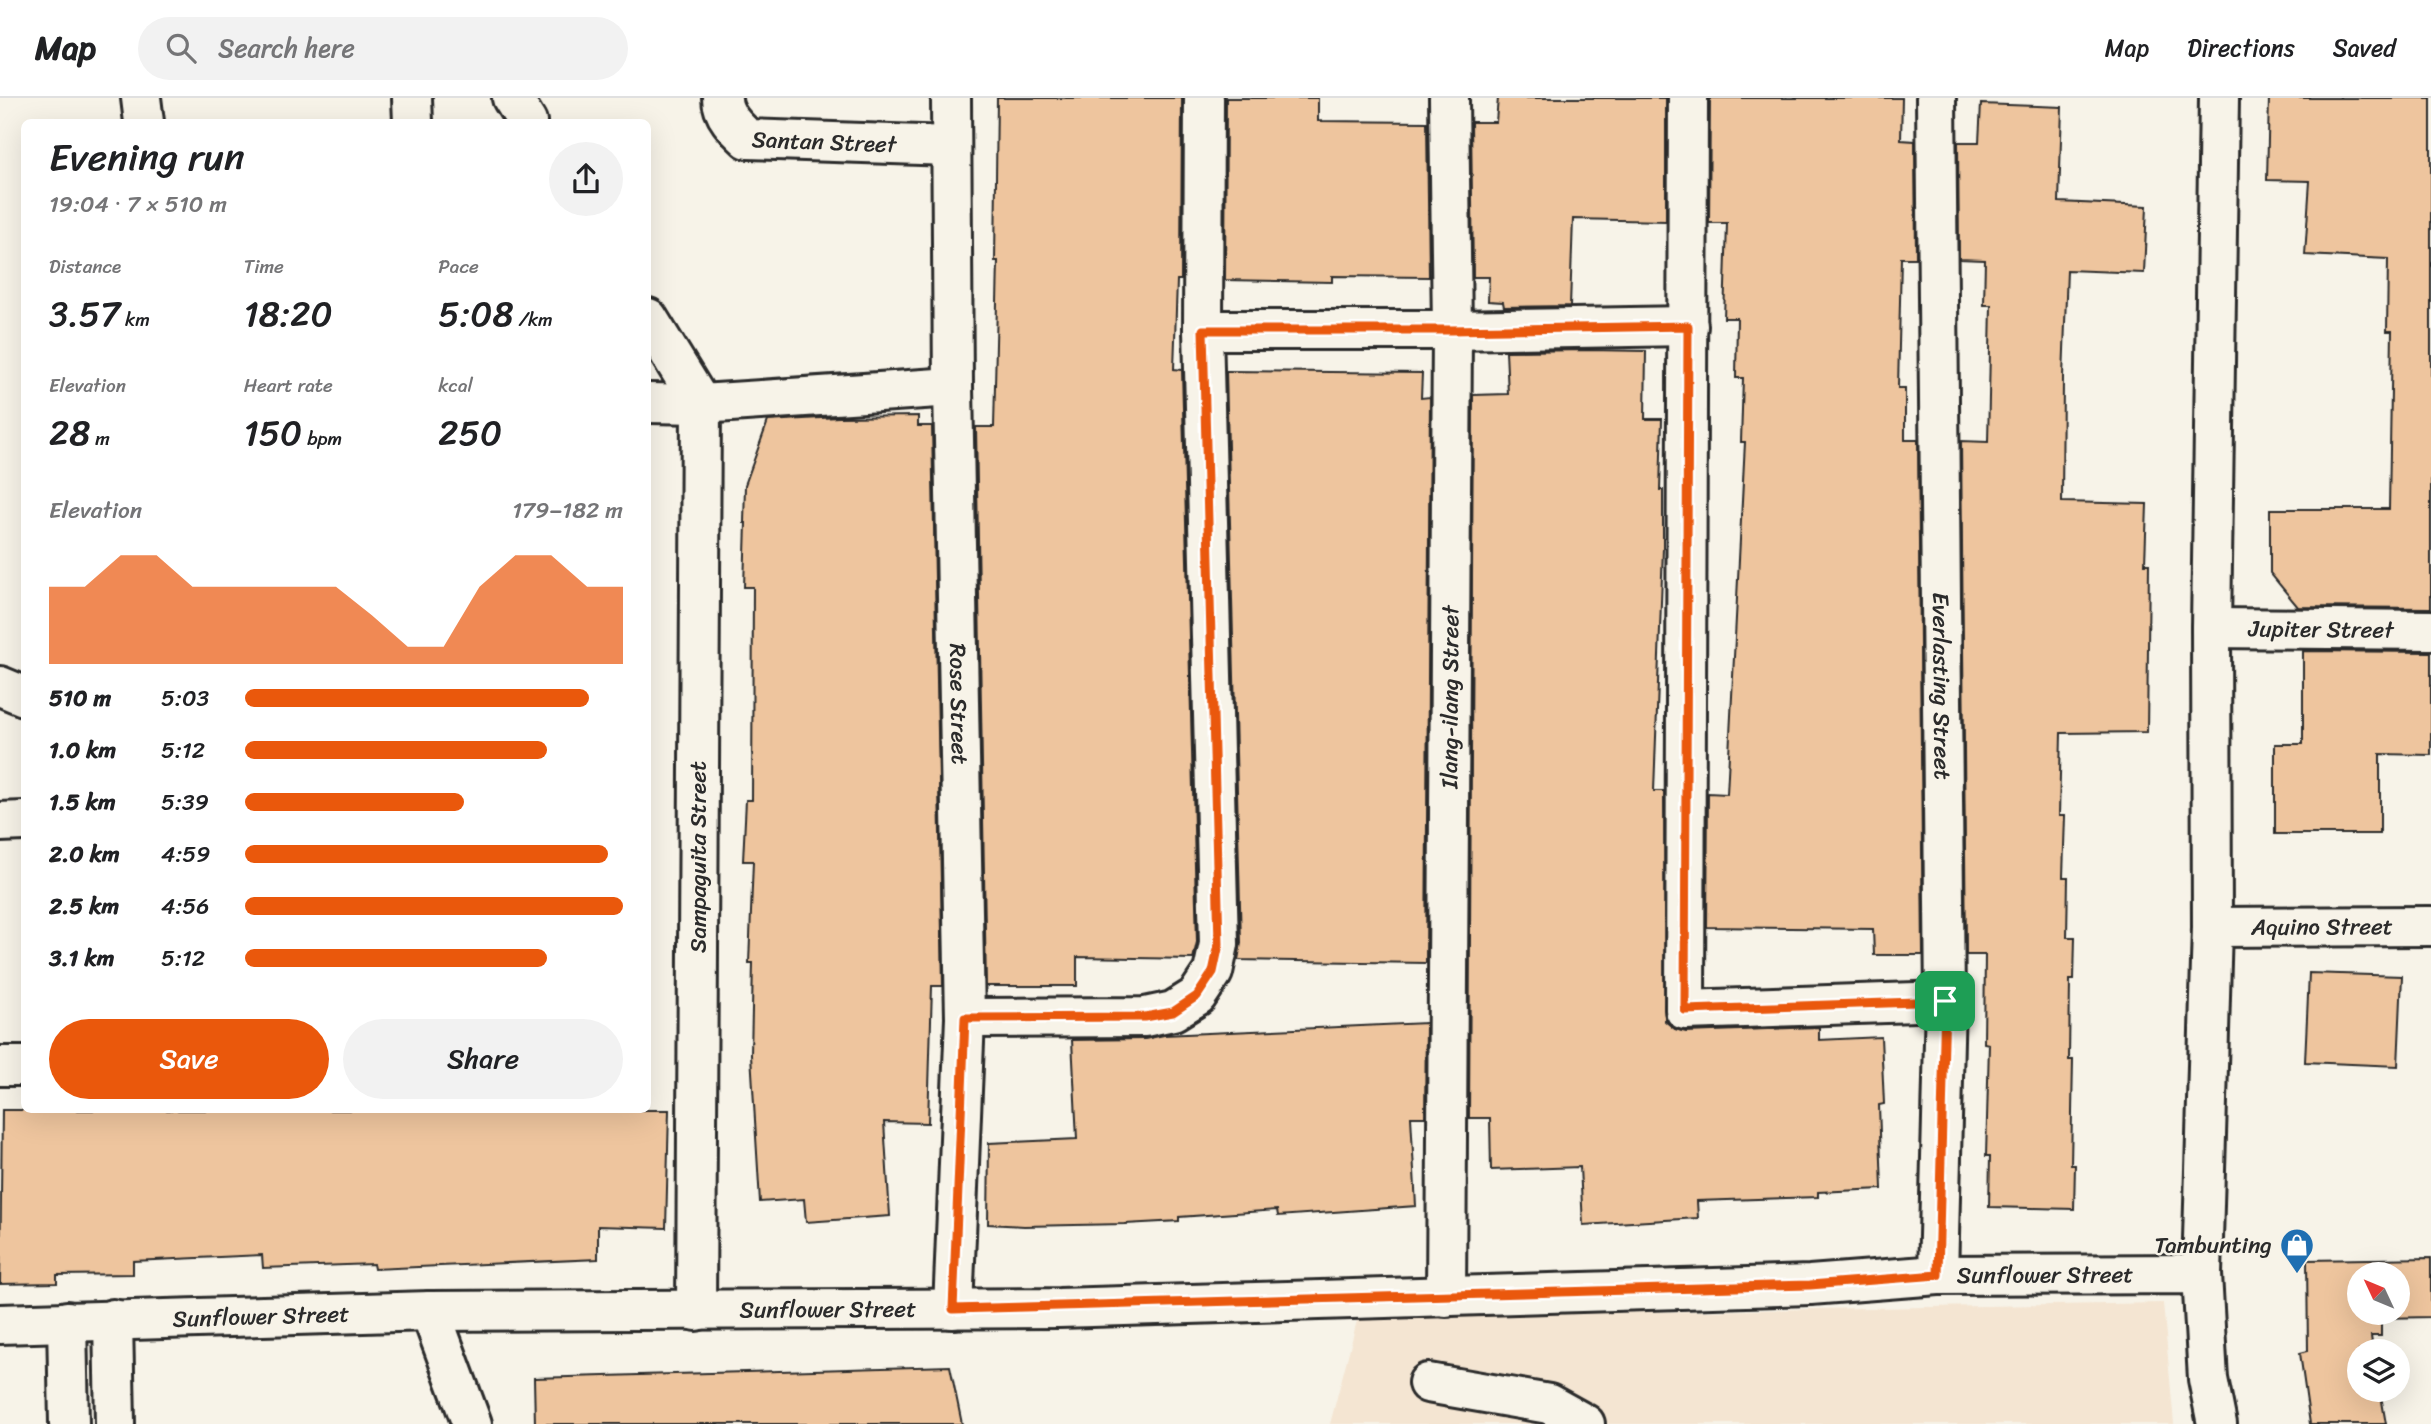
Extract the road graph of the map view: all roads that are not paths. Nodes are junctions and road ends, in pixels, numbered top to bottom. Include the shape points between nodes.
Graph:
1 (141, 98) edge
2 (412, 98) edge
3 (512, 98) edge
4 (722, 98) edge
5 (951, 98) edge
6 (1204, 98) edge
7 (1449, 98) edge
8 (1688, 98) edge
9 (1936, 98) edge
10 (2219, 98) edge
11 (144, 119) edge
12 (413, 119) edge
13 (525, 119) edge
14 (950, 146) junction
15 (651, 323) edge
16 (1688, 326) junction
17 (1203, 330) junction
18 (1452, 330) junction
19 (953, 387) junction
20 (651, 403) edge
21 (701, 404) junction
22 (2211, 628) junction
23 (2431, 630) edge
24 (0, 686) edge
25 (21, 695) edge
26 (21, 821) edge
27 (0, 822) edge
28 (2431, 926) edge
29 (2212, 927) junction
30 (1945, 1001) junction
31 (965, 1018) junction
32 (0, 1066) edge
33 (21, 1066) edge
34 (2202, 1274) junction
35 (1938, 1275) junction
36 (1446, 1297) junction
37 (953, 1309) junction
38 (430, 1311) junction
39 (696, 1311) junction
40 (113, 1320) junction
41 (67, 1321) junction
42 (0, 1324) edge
43 (1428, 1383) dead end
44 (69, 1424) edge
45 (115, 1424) edge
46 (471, 1424) edge
47 (1585, 1424) edge
48 (2217, 1424) edge

1 - 11 street
2 - 12 street
3 - 13 street
4 - 14 street, Santan Street via 733,125 748,139
5 - 14 street, Rose Street
6 - 17 street
7 - 18 street, Ilang-ilang Street
8 - 16 street
9 - 30 street, Everlasting Street
10 - 22 street
14 - 19 street, Rose Street
15 - 21 street
16 - 18 street
16 - 30 street via 1685,1010
17 - 18 street
17 - 31 street via 1219,944 1213,972 1197,996 1173,1012 1145,1017
18 - 36 street, Ilang-ilang Street
19 - 21 street
19 - 31 street, Rose Street
20 - 21 street
21 - 39 street, Sampaguita Street
22 - 23 street, Jupiter Street
22 - 29 street
24 - 25 street
26 - 27 street
28 - 29 street, Aquino Street
29 - 34 street
30 - 35 street, Everlasting Street
31 - 37 street, Rose Street
32 - 33 street
34 - 35 street, Sunflower Street
34 - 48 street via 2208,1379
35 - 36 street, Sunflower Street via 1810,1285
36 - 37 street, Sunflower Street
37 - 39 street, Sunflower Street
38 - 39 street, Sunflower Street
38 - 40 street, Sunflower Street
38 - 46 street
40 - 41 street, Sunflower Street
40 - 45 street
41 - 42 street, Sunflower Street
41 - 44 street
43 - 47 street via 1549,1404

